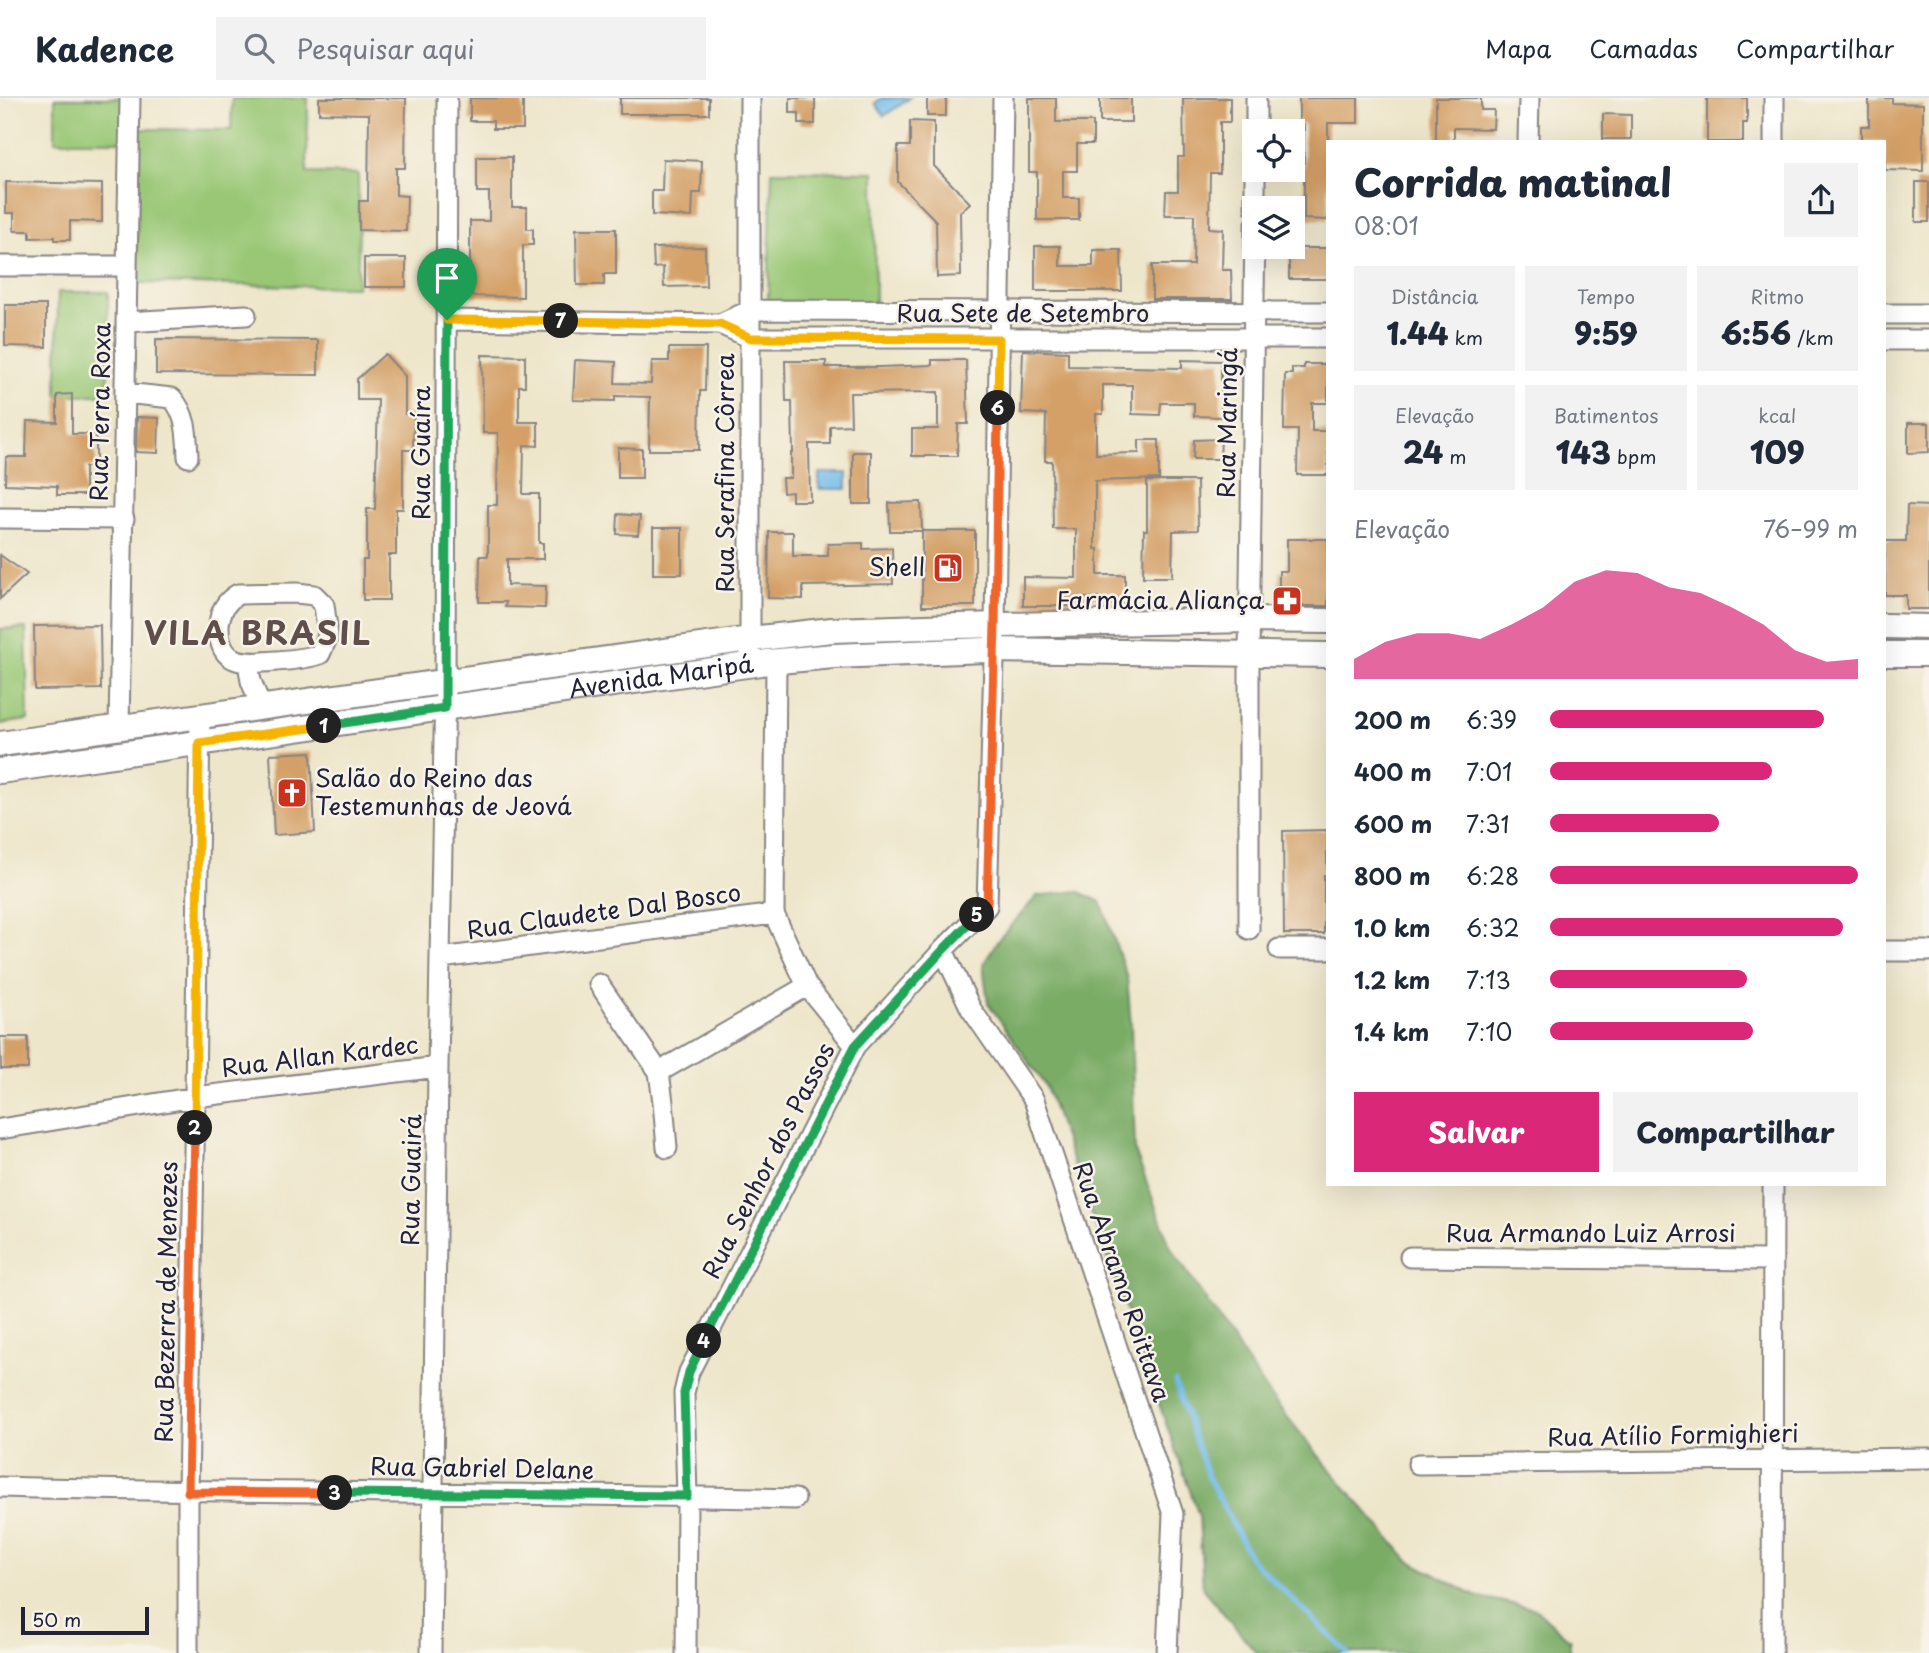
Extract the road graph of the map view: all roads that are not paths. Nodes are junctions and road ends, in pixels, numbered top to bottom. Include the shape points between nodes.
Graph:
1 (130, 98) edge
2 (447, 98) edge
3 (750, 98) edge
4 (1003, 98) edge
5 (1256, 98) edge
6 (1529, 98) edge
7 (1774, 98) edge
8 (1256, 119) edge
9 (1528, 140) edge
10 (1774, 140) edge
11 (1255, 259) edge
12 (0, 266) edge
13 (127, 266) junction
14 (751, 310) junction
15 (1000, 311) junction
16 (1254, 312) junction
17 (1326, 312) edge
18 (1886, 314) edge
19 (1929, 314) edge
20 (246, 315) dead end
21 (447, 320) junction
22 (126, 322) junction
23 (720, 324) junction
24 (751, 338) junction
25 (1254, 338) junction
26 (1326, 338) edge
27 (999, 339) junction
28 (1886, 340) edge
29 (1929, 340) edge
30 (125, 393) junction
31 (188, 457) dead end
32 (0, 518) edge
33 (124, 519) junction
34 (1250, 620) junction
35 (1326, 621) edge
36 (995, 625) junction
37 (1886, 626) edge
38 (1929, 627) edge
39 (776, 636) junction
40 (740, 641) junction
41 (994, 651) junction
42 (1249, 654) junction
43 (1886, 654) edge
44 (1929, 654) edge
45 (1326, 655) edge
46 (776, 661) junction
47 (248, 663) junction
48 (739, 666) junction
49 (446, 682) junction
50 (261, 707) junction
51 (445, 708) junction
52 (200, 716) junction
53 (119, 728) junction
54 (265, 734) junction
55 (199, 743) junction
56 (0, 744) edge
57 (0, 771) edge
58 (774, 914) junction
59 (1249, 929) dead end
60 (1279, 949) dead end
61 (1326, 949) edge
62 (943, 950) junction
63 (1886, 951) edge
64 (1929, 951) edge
65 (441, 958) junction
66 (599, 984) dead end
67 (807, 986) junction
68 (855, 1046) junction
69 (438, 1067) junction
70 (659, 1072) junction
71 (195, 1097) junction
72 (0, 1129) edge
73 (667, 1148) dead end
74 (1773, 1186) edge
75 (1410, 1257) dead end
76 (1773, 1260) junction
77 (1929, 1458) edge
78 (1772, 1460) junction
79 (1418, 1464) dead end
80 (0, 1487) edge
81 (188, 1492) junction
82 (433, 1493) junction
83 (687, 1496) junction
84 (794, 1499) dead end
85 (188, 1653) edge
86 (431, 1653) edge
87 (686, 1653) edge
88 (1167, 1653) edge
89 (1772, 1653) edge

1 - 13 street, Rua Terra Roxa
2 - 21 street, Rua Guaíra
3 - 14 street, Rua Serafina Côrrea
4 - 15 street
5 - 8 street
6 - 9 street
7 - 10 street
11 - 16 street, Rua Maringá
12 - 13 street
13 - 22 street, Rua Terra Roxa
14 - 15 street, Rua Sete de Setembro
14 - 23 street, Rua Sete de Setembro
14 - 24 street, Rua Serafina Côrrea
15 - 16 street, Rua Sete de Setembro
15 - 27 street
16 - 17 street, Rua Sete de Setembro
16 - 25 street, Rua Maringá
18 - 19 street
20 - 22 street
21 - 23 street, Rua Sete de Setembro
21 - 49 street, Rua Guaíra
22 - 30 street, Rua Terra Roxa
23 - 24 street, Rua Sete de Setembro
24 - 27 street, Rua Sete de Setembro
24 - 40 street, Rua Serafina Côrrea
25 - 26 street, Rua Sete de Setembro
25 - 27 street, Rua Sete de Setembro
25 - 34 street, Rua Maringá
27 - 36 street
28 - 29 street
30 - 31 street via 172,398 181,408
30 - 33 street, Rua Terra Roxa
32 - 33 street
33 - 53 street, Rua Terra Roxa
34 - 35 main road, Avenida Maripá
34 - 36 main road, Avenida Maripá
34 - 42 main road via 1240,628 1240,640
36 - 39 main road, Avenida Maripá
36 - 41 main road via 1008,632 1007,643
36 - 41 main road via 980,636 981,644
37 - 38 main road
39 - 40 main road, Avenida Maripá
39 - 46 main road via 770,644
40 - 48 main road
40 - 49 main road, Avenida Maripá
41 - 42 main road, Avenida Maripá
41 - 46 main road, Avenida Maripá
41 - 62 street, Rua Senhor dos Passos via 987,905
42 - 45 main road, Avenida Maripá
42 - 59 street
43 - 44 main road
46 - 48 main road, Avenida Maripá
46 - 58 street
47 - 47 street via 320,654 328,636 324,605 314,596 297,593 232,597 219,616 219,640 233,659
47 - 50 street
48 - 51 main road, Avenida Maripá
49 - 50 main road, Avenida Maripá
49 - 51 street, Rua Guaíra
50 - 52 main road, Avenida Maripá
50 - 54 main road via 258,726
51 - 54 main road, Avenida Maripá
51 - 65 street, Rua Guairá
52 - 53 main road, Avenida Maripá
52 - 55 street, Rua Bezerra de Menezes
53 - 56 main road, Avenida Maripá
54 - 55 main road, Avenida Maripá
55 - 57 main road, Avenida Maripá
55 - 71 street, Rua Bezerra de Menezes
58 - 65 street, Rua Claudete Dal Bosco
58 - 67 street
60 - 61 street
62 - 68 street, Rua Senhor dos Passos
62 - 88 street, Rua Abramo Roittava via 971,1009 1034,1100 1173,1514
63 - 64 street
65 - 69 street, Rua Guairá
66 - 70 street
67 - 68 street
67 - 70 street
68 - 83 street, Rua Senhor dos Passos via 689,1372 684,1393
69 - 71 street, Rua Allan Kardec
69 - 82 street, Rua Guairá
70 - 73 street
71 - 72 street, Rua Allan Kardec
71 - 81 street, Rua Bezerra de Menezes
74 - 76 street
75 - 76 street, Rua Armando Luiz Arrosi
76 - 78 street
77 - 78 street, Rua Atílio Formighieri
78 - 79 street, Rua Atílio Formighieri
78 - 89 street
80 - 81 street, Rua Gabriel Delane
81 - 82 street, Rua Gabriel Delane
81 - 85 street, Rua Bezerra de Menezes
82 - 83 street, Rua Gabriel Delane
82 - 86 street, Rua Guairá
83 - 84 street, Rua Gabriel Delane
83 - 87 street, Rua Senhor dos Passos

